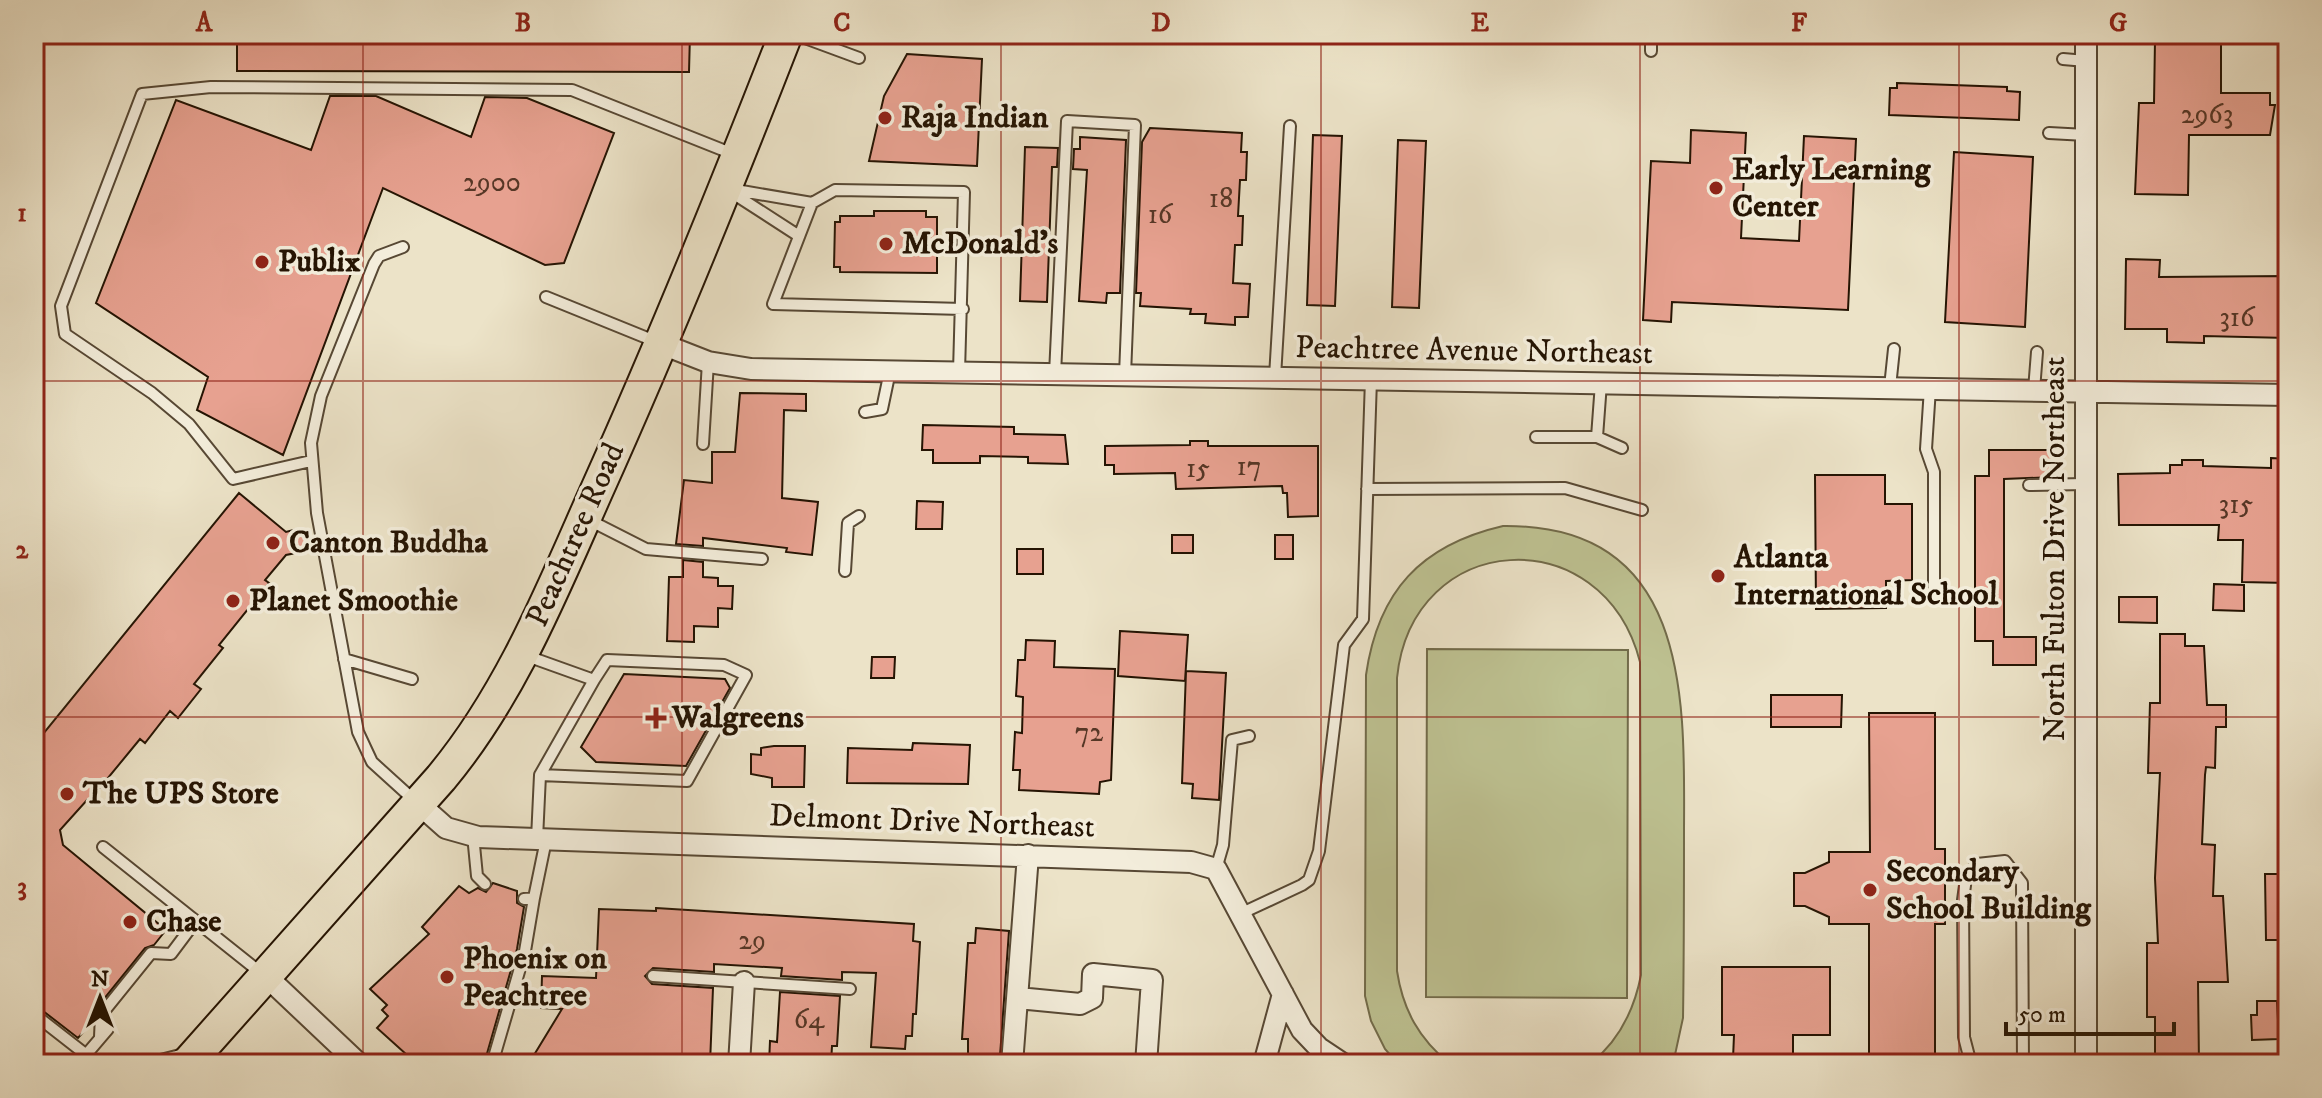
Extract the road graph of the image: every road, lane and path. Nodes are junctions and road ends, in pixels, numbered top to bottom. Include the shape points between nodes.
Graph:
1 (786, 34) edge
2 (794, 34) edge
3 (1651, 34) edge
4 (2086, 34) edge
5 (1651, 51) dead end
6 (859, 58) dead end
7 (2063, 59) dead end
8 (2086, 61) junction
9 (1290, 126) dead end
10 (2049, 133) dead end
11 (2086, 135) junction
12 (739, 156) junction
13 (726, 188) junction
14 (812, 203) junction
15 (799, 236) junction
16 (403, 247) dead end
17 (546, 297) dead end
18 (963, 309) junction
19 (662, 344) junction
20 (1894, 349) dead end
21 (2037, 352) dead end
22 (708, 362) junction
23 (890, 371) junction
24 (959, 372) junction
25 (1055, 374) junction
26 (1125, 375) junction
27 (1275, 377) junction
28 (1371, 379) junction
29 (1601, 383) junction
30 (1890, 387) junction
31 (1930, 388) junction
32 (2034, 390) junction
33 (2085, 390) junction
34 (2288, 395) edge
35 (865, 412) dead end
36 (1536, 437) dead end
37 (1597, 437) junction
38 (703, 444) dead end
39 (1622, 448) dead end
40 (311, 461) junction
41 (2085, 484) junction
42 (2029, 485) dead end
43 (1367, 489) junction
44 (1642, 510) dead end
45 (859, 516) dead end
46 (585, 518) junction
47 (762, 559) dead end
48 (845, 571) dead end
49 (1934, 597) dead end
50 (521, 654) junction
51 (344, 659) junction
52 (412, 679) dead end
53 (594, 680) junction
54 (1249, 736) dead end
55 (540, 775) junction
56 (419, 804) junction
57 (473, 835) junction
58 (541, 840) junction
59 (103, 847) dead end
60 (1028, 855) junction
61 (1216, 869) junction
62 (485, 884) dead end
63 (1242, 913) junction
64 (195, 922) junction
65 (266, 976) junction
66 (653, 976) dead end
67 (744, 982) junction
68 (850, 989) dead end
69 (1283, 994) junction
70 (1018, 998) junction
71 (34, 1014) edge
72 (85, 1056) junction
73 (194, 1056) edge
74 (98, 1064) edge
75 (145, 1064) edge
76 (359, 1064) edge
77 (492, 1064) edge
78 (739, 1064) edge
79 (1012, 1064) edge
80 (1146, 1064) edge
81 (1264, 1064) edge
82 (1343, 1064) edge
83 (1971, 1064) edge
84 (2023, 1064) edge
85 (2086, 1064) edge

1 - 12 highway, Peachtree Road
2 - 6 lane
3 - 5 lane
4 - 8 street, North Fulton Drive Northeast
7 - 8 lane
8 - 11 street, North Fulton Drive Northeast
9 - 27 lane
10 - 11 lane
11 - 33 street, North Fulton Drive Northeast
12 - 13 highway, Peachtree Road
12 - 40 lane via 572,90 211,87 142,94 61,306 65,334 189,424 233,479
13 - 14 lane
13 - 15 lane
13 - 19 highway, Peachtree Road
14 - 15 lane
14 - 18 lane via 835,190 964,192
15 - 18 lane via 773,304
16 - 40 lane via 379,256 374,264 320,398
17 - 19 lane
18 - 24 lane
19 - 22 street, Peachtree Avenue Northeast
19 - 46 highway, Peachtree Road
20 - 30 lane
21 - 32 lane
22 - 23 street, Peachtree Avenue Northeast via 751,369
22 - 38 lane
23 - 24 street, Peachtree Avenue Northeast
23 - 35 lane via 882,409
24 - 25 street, Peachtree Avenue Northeast
25 - 26 street, Peachtree Avenue Northeast
25 - 26 lane via 1067,121 1135,125
26 - 27 street, Peachtree Avenue Northeast
27 - 28 street, Peachtree Avenue Northeast
28 - 29 street, Peachtree Avenue Northeast
28 - 43 lane
29 - 30 street, Peachtree Avenue Northeast
29 - 37 lane
30 - 31 street, Peachtree Avenue Northeast
31 - 32 street, Peachtree Avenue Northeast
31 - 49 lane via 1926,449 1934,472
32 - 33 street, Peachtree Avenue Northeast
33 - 34 street, Peachtree Avenue Northeast
33 - 41 street, North Fulton Drive Northeast
36 - 37 lane
37 - 39 lane
40 - 51 lane
41 - 42 lane
41 - 85 street, North Fulton Drive Northeast
43 - 44 lane via 1565,488
43 - 63 lane via 1363,619 1344,645 1317,860 1302,885
45 - 48 lane via 848,523
46 - 47 lane via 646,549
46 - 50 highway, Peachtree Road
50 - 53 lane
50 - 56 highway, Peachtree Road via 474,739
51 - 52 lane
51 - 56 lane via 355,721 368,755
53 - 55 lane
53 - 55 lane via 607,660 724,665 746,675 687,781
54 - 61 lane via 1232,740
55 - 58 lane
56 - 57 street, Delmont Drive Northeast via 446,828
56 - 65 highway, Peachtree Road
57 - 58 street, Delmont Drive Northeast
57 - 62 lane via 477,876
58 - 60 street, Delmont Drive Northeast
58 - 77 lane via 525,951
59 - 64 lane
60 - 61 street, Delmont Drive Northeast via 1191,862
60 - 70 street
61 - 63 street
63 - 69 street
64 - 65 lane
64 - 72 lane via 171,954 151,953 101,1015 104,1033
65 - 73 highway, Peachtree Road
65 - 76 street
66 - 67 lane
67 - 68 lane
67 - 78 street
69 - 81 street
69 - 82 street via 1302,1030
70 - 79 street
70 - 80 street via 1080,1004 1092,998 1093,974 1152,980
71 - 72 lane
72 - 74 lane
73 - 75 lane
83 - 84 lane via 1964,1037 1966,878 1977,864 2005,861 2022,883

